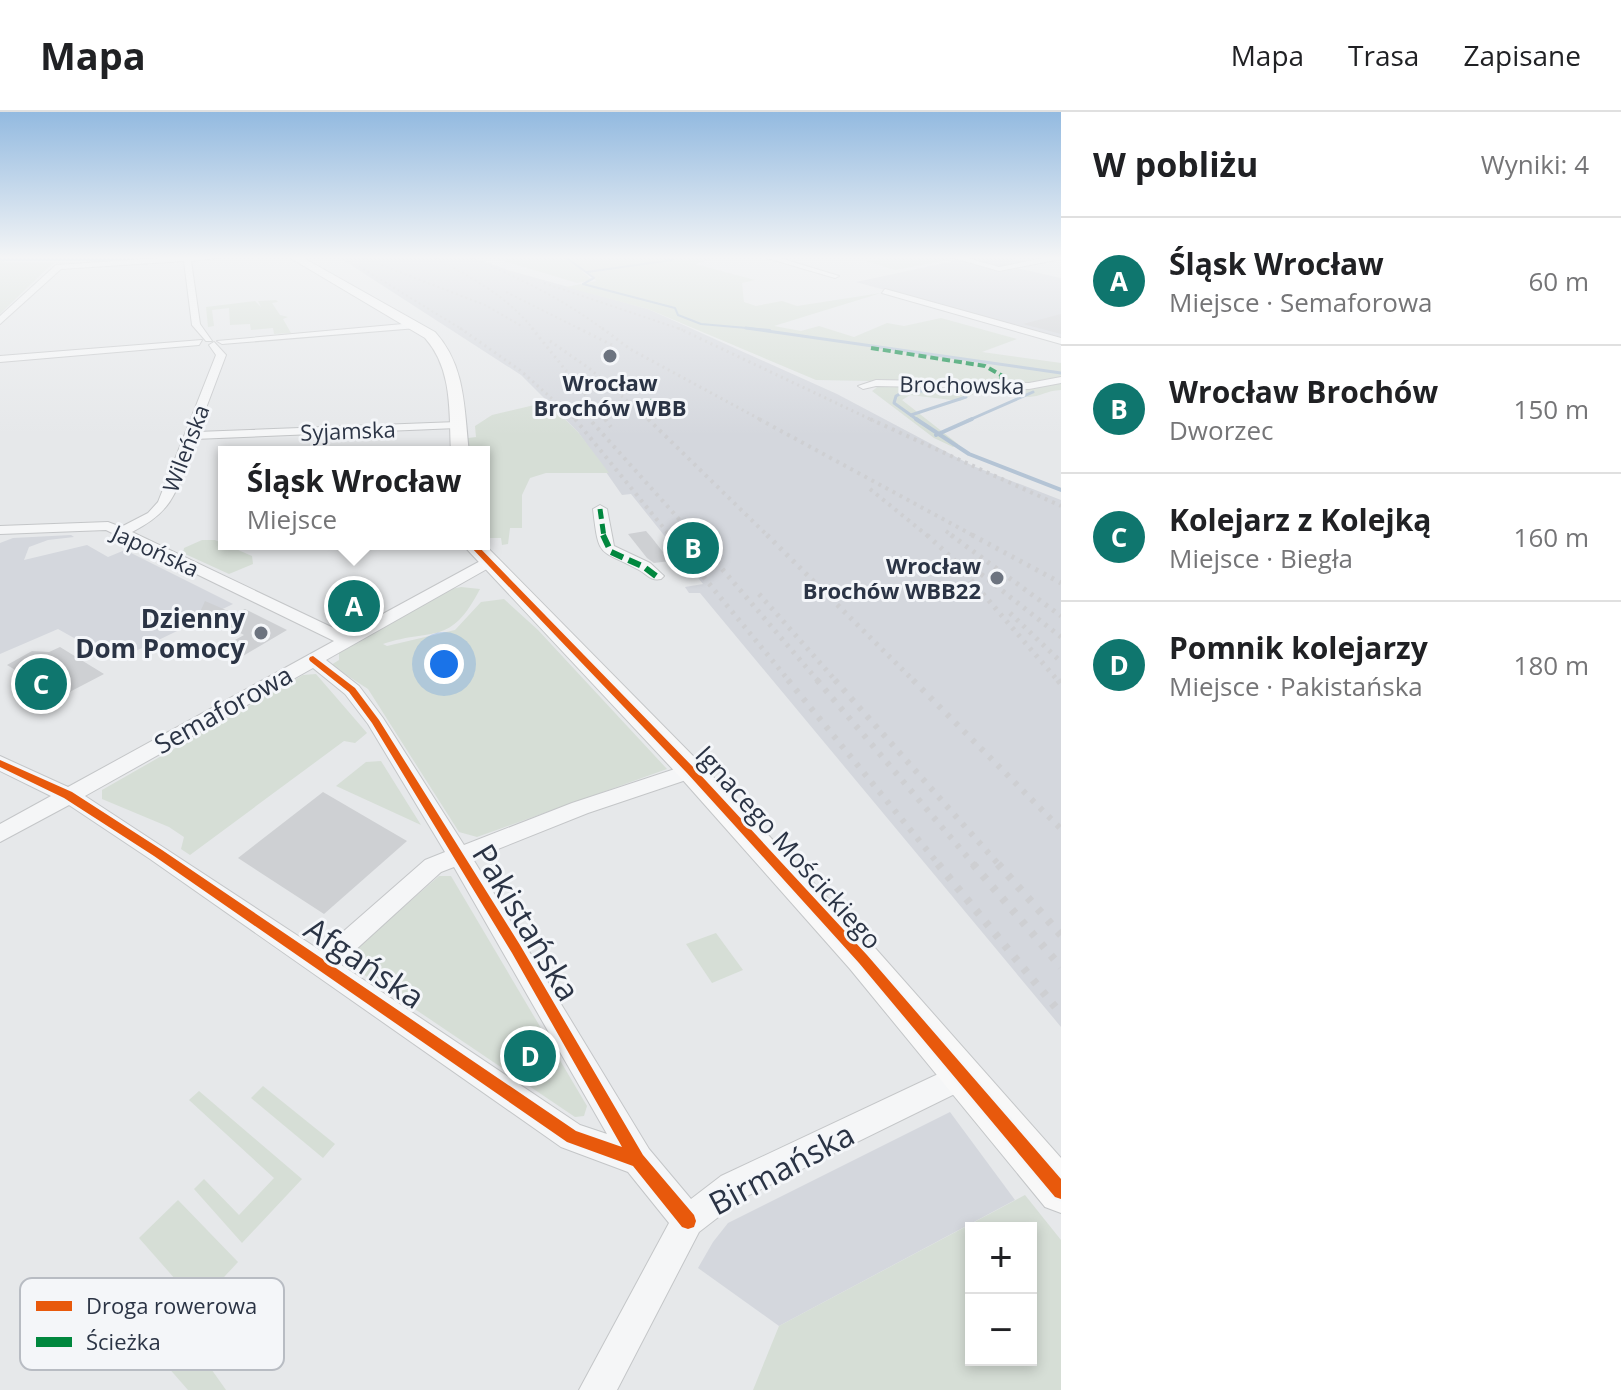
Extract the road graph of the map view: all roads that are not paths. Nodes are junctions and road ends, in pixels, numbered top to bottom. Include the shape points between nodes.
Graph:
1 (195, 316) edge
2 (396, 316) edge
3 (972, 316) edge
4 (414, 326) junction
5 (1061, 341) edge
6 (211, 342) junction
7 (0, 359) edge
8 (1061, 380) edge
9 (863, 386) dead end
10 (457, 425) junction
11 (191, 436) junction
12 (459, 446) edge
13 (600, 509) dead end
14 (0, 530) edge
15 (121, 532) junction
16 (481, 553) edge
17 (656, 576) dead end
18 (345, 640) junction
19 (313, 659) junction
20 (0, 763) edge
21 (691, 771) junction
22 (68, 795) junction
23 (0, 834) edge
24 (457, 855) junction
25 (323, 964) junction
26 (963, 1076) junction
27 (638, 1160) junction
28 (1061, 1191) edge
29 (688, 1221) junction
30 (597, 1390) edge

1 - 6 street
2 - 4 street
3 - 5 street
4 - 6 street
4 - 10 street via 443,346 449,358
6 - 7 street
6 - 11 street, Wileńska via 221,355
8 - 9 street, Brochowska via 1029,386
10 - 11 street, Syjamska
10 - 12 street
11 - 15 street, Wileńska via 160,509
13 - 17 street via 607,548 647,566
14 - 15 street, Japońska via 95,526
15 - 18 street, Japońska
16 - 18 street, Semaforowa
16 - 21 street, Ignacego Mościckiego
18 - 19 street, Semaforowa
19 - 22 street, Semaforowa
19 - 24 street, Pakistańska via 352,690
20 - 22 street, Afgańska
21 - 24 street
21 - 26 street, Ignacego Mościckiego
22 - 23 street, Semaforowa
22 - 25 street, Afgańska
24 - 25 street via 433,866
24 - 27 street, Pakistańska
25 - 27 street, Afgańska via 572,1137
26 - 28 street, Ignacego Mościckiego
26 - 29 street, Birmańska via 732,1187
27 - 29 street, Pakistańska
29 - 30 street, Birmańska

